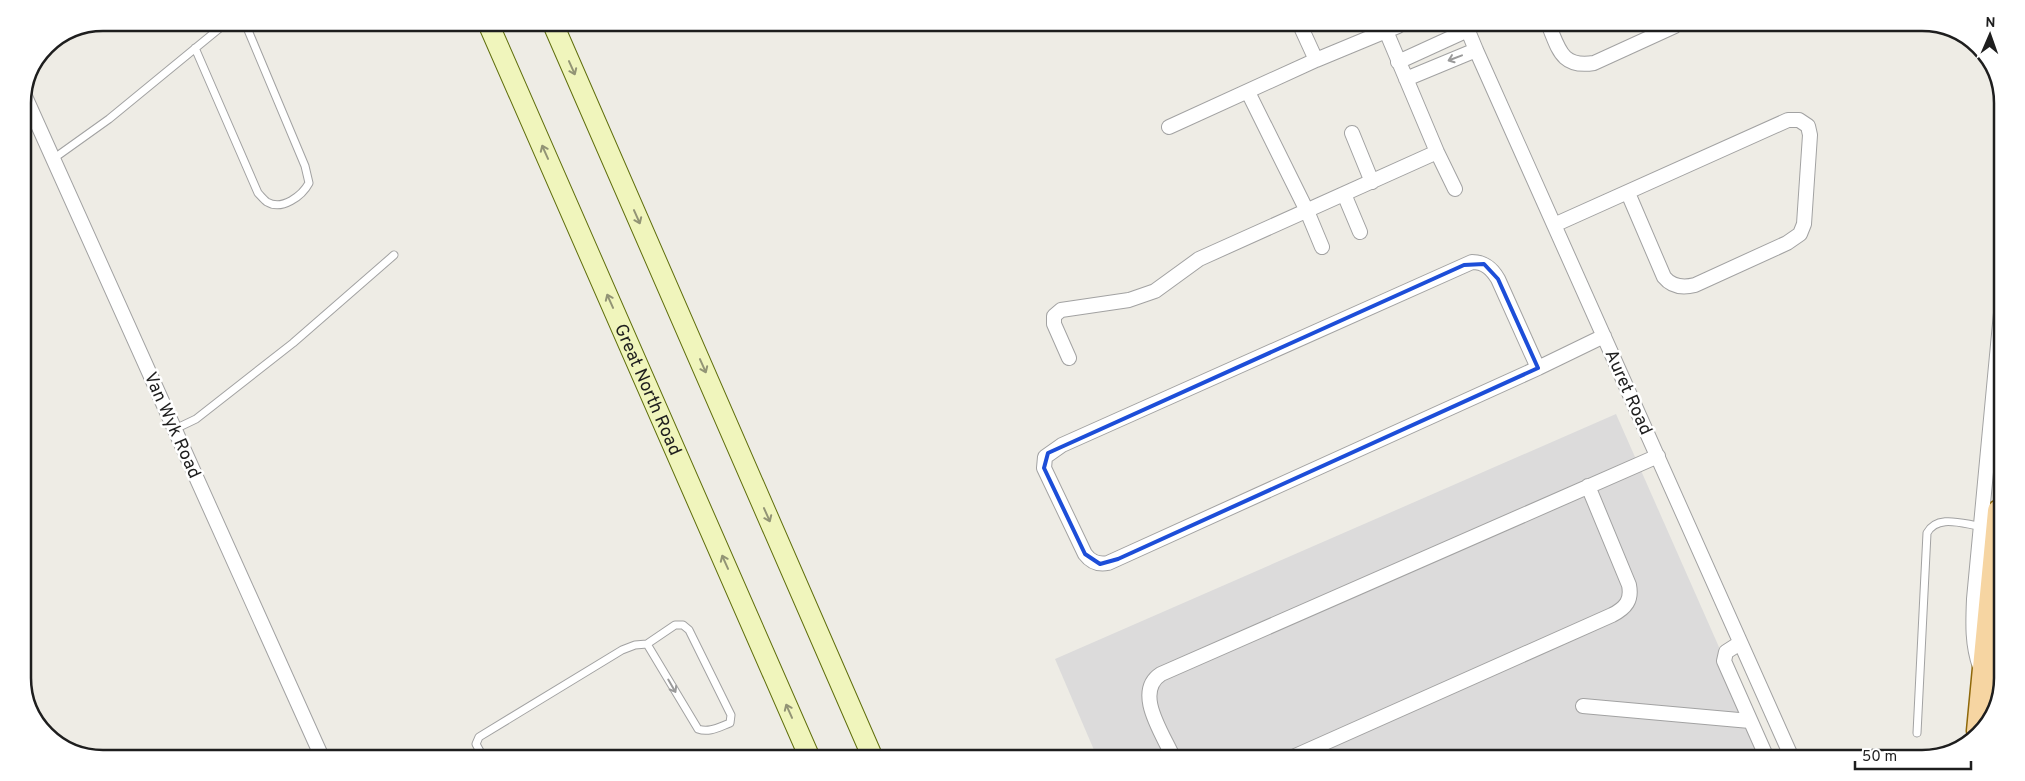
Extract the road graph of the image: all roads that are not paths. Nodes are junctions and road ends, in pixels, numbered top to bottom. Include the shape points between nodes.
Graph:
1 (216, 31) edge
2 (248, 31) edge
3 (492, 31) edge
4 (556, 31) edge
5 (1303, 31) edge
6 (1385, 31) edge
7 (1393, 31) edge
8 (1461, 31) edge
9 (1468, 31) edge
10 (1551, 31) edge
11 (1665, 31) edge
12 (195, 48) junction
13 (1476, 50) junction
14 (1316, 60) junction
15 (1398, 62) junction
16 (1406, 79) junction
17 (1248, 92) junction
18 (31, 110) edge
19 (1169, 127) dead end
20 (1352, 133) dead end
21 (1437, 152) junction
22 (53, 159) junction
23 (1372, 182) junction
24 (1455, 189) dead end
25 (1628, 193) junction
26 (1344, 194) junction
27 (1306, 211) junction
28 (1554, 225) junction
29 (1360, 232) dead end
30 (1322, 247) dead end
31 (394, 255) dead end
32 (1604, 336) junction
33 (1069, 358) dead end
34 (1538, 368) junction
35 (1994, 384) edge
36 (175, 429) junction
37 (1658, 456) junction
38 (1588, 486) junction
39 (1980, 526) junction
40 (1994, 568) edge
41 (1740, 643) junction
42 (647, 644) junction
43 (1983, 675) junction
44 (1583, 706) dead end
45 (1750, 721) junction
46 (1979, 722) edge
47 (1917, 733) dead end
48 (319, 750) edge
49 (479, 750) edge
50 (806, 750) edge
51 (869, 750) edge
52 (1170, 750) edge
53 (1309, 750) edge
54 (1763, 750) edge
55 (1788, 750) edge

1 - 12 lane
2 - 12 lane via 288,122 309,183 304,193 284,204 268,203 258,194
50 -> 3 main road, Great North Road
4 -> 51 main road
5 - 14 street
6 - 14 street
7 - 15 street
8 - 15 street
9 - 13 street, Auret Road
10 - 11 street via 1564,57 1581,64 1594,63
12 - 22 lane
13 -> 16 street
13 - 28 street, Auret Road
14 - 17 street
15 - 16 street
16 - 21 street
17 - 19 street
17 - 27 street
18 - 22 street, Van Wyk Road
20 - 23 street
21 - 23 street
21 - 24 street
22 - 36 street, Van Wyk Road
23 - 26 street
25 - 25 street via 1788,120 1799,120 1808,126 1805,216 1800,234 1695,285 1680,287 1664,277
25 - 28 street
26 - 27 street
26 - 29 street
27 - 30 street
27 - 33 street via 1198,259 1155,291 1130,300 1061,310 1054,316 1054,324
28 - 32 street, Auret Road
31 - 36 lane via 263,366 196,419
32 - 34 street
32 - 37 street, Auret Road
34 - 34 street via 1104,564 1093,562 1085,554 1044,468 1045,457 1062,445 1472,262 1484,264 1498,279
35 - 39 street
36 - 48 street, Van Wyk Road
37 - 38 street
37 - 41 street, Auret Road
38 - 52 street via 1161,674 1150,687 1150,706
38 - 53 street via 1629,585 1630,596 1625,607
39 - 43 street via 1972,632 1974,651
39 - 47 lane via 1941,521 1927,532
40 - 43 main road
41 - 45 street via 1727,650 1724,661
41 - 55 street, Auret Road
42 -> 42 lane via 698,729 713,730 730,723 731,715 689,630 683,625 675,625
42 - 49 lane via 622,650 479,737 476,744
43 - 46 main road
44 - 45 street
45 - 54 street

